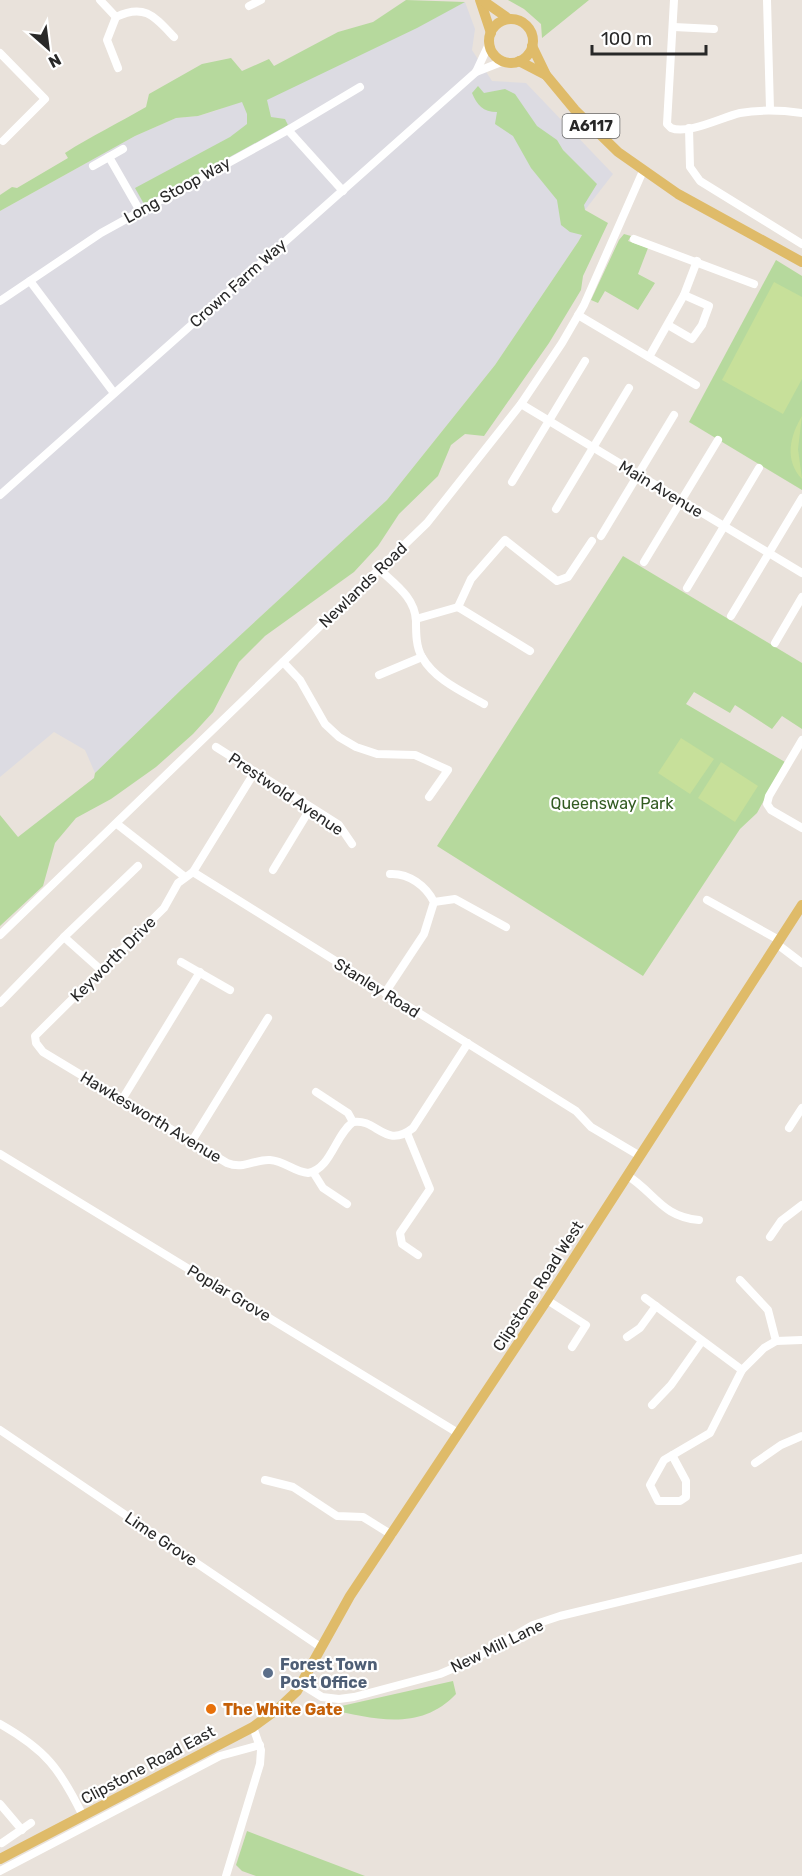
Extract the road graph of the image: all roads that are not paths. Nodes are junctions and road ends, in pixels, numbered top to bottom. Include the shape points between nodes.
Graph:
1 (100, 0) edge
2 (261, 0) edge
3 (481, 0) edge
4 (674, 0) edge
5 (767, 0) edge
6 (249, 6) dead end
7 (116, 17) junction
8 (509, 19) junction
9 (674, 27) junction
10 (714, 29) dead end
11 (491, 33) junction
12 (174, 37) dead end
13 (489, 44) junction
14 (532, 46) junction
15 (0, 53) edge
16 (504, 61) junction
17 (519, 61) junction
18 (118, 68) dead end
19 (476, 72) junction
20 (546, 75) junction
21 (360, 87) dead end
22 (770, 109) junction
23 (802, 113) edge
24 (689, 128) junction
25 (288, 130) junction
26 (3, 141) dead end
27 (123, 149) dead end
28 (109, 157) junction
29 (93, 166) dead end
30 (643, 171) junction
31 (343, 191) junction
32 (140, 211) junction
33 (634, 239) dead end
34 (802, 244) edge
35 (697, 261) junction
36 (802, 262) edge
37 (30, 281) junction
38 (754, 284) dead end
39 (684, 295) junction
40 (0, 301) edge
41 (578, 315) junction
42 (668, 325) junction
43 (649, 357) junction
44 (585, 361) dead end
45 (696, 385) dead end
46 (629, 387) dead end
47 (114, 393) junction
48 (521, 404) junction
49 (674, 415) dead end
50 (548, 421) junction
51 (718, 440) dead end
52 (592, 447) junction
53 (759, 468) dead end
54 (638, 474) junction
55 (512, 482) dead end
56 (0, 495) edge
57 (802, 498) edge
58 (681, 501) junction
59 (556, 509) dead end
60 (724, 526) junction
61 (601, 536) dead end
62 (592, 541) dead end
63 (769, 553) junction
64 (644, 562) dead end
65 (380, 570) junction
66 (802, 573) edge
67 (687, 588) dead end
68 (802, 597) edge
69 (458, 606) junction
70 (731, 616) dead end
71 (416, 619) junction
72 (775, 643) dead end
73 (530, 651) dead end
74 (422, 657) junction
75 (283, 662) junction
76 (379, 675) dead end
77 (484, 704) dead end
78 (802, 740) edge
79 (216, 747) dead end
80 (254, 773) junction
81 (429, 797) dead end
82 (310, 809) junction
83 (117, 824) junction
84 (802, 828) edge
85 (352, 844) dead end
86 (138, 866) dead end
87 (273, 870) dead end
88 (193, 872) junction
89 (390, 874) dead end
90 (185, 877) junction
91 (707, 900) dead end
92 (434, 902) junction
93 (802, 905) edge
94 (506, 927) dead end
95 (0, 935) edge
96 (64, 937) junction
97 (778, 942) junction
98 (182, 962) dead end
99 (802, 963) edge
100 (100, 970) junction
101 (200, 972) junction
102 (230, 990) dead end
103 (385, 993) junction
104 (0, 1003) edge
105 (268, 1018) dead end
106 (35, 1036) joint
107 (468, 1043) junction
108 (316, 1092) dead end
109 (123, 1098) junction
110 (802, 1108) edge
111 (353, 1122) junction
112 (789, 1128) dead end
113 (407, 1133) junction
114 (192, 1141) junction
115 (0, 1154) edge
116 (640, 1156) junction
117 (313, 1172) junction
118 (628, 1176) junction
119 (347, 1204) dead end
120 (802, 1205) edge
121 (699, 1220) dead end
122 (770, 1237) dead end
123 (418, 1255) dead end
124 (740, 1280) dead end
125 (645, 1298) dead end
126 (547, 1300) junction
127 (656, 1306) junction
128 (627, 1337) dead end
129 (802, 1340) edge
130 (702, 1341) junction
131 (776, 1341) junction
132 (572, 1347) dead end
133 (742, 1370) junction
134 (652, 1404) dead end
135 (0, 1430) edge
136 (458, 1433) junction
137 (802, 1436) edge
138 (672, 1455) junction
139 (755, 1463) dead end
140 (265, 1480) dead end
141 (392, 1535) junction
142 (802, 1558) edge
143 (322, 1648) junction
144 (300, 1684) junction
145 (0, 1724) edge
146 (253, 1727) junction
147 (260, 1745) junction
148 (0, 1804) edge
149 (83, 1816) junction
150 (31, 1823) dead end
151 (22, 1830) junction
152 (2, 1843) dead end
153 (0, 1859) edge
154 (0, 1871) edge
155 (226, 1876) edge

1 - 7 street
2 - 6 street
3 - 8 main road, A6117
3 - 11 main road, A6117
4 - 9 street
5 - 22 street
7 - 12 street via 131,10 153,14
7 - 18 street via 107,40
8 - 11 main road via 498,23
8 - 14 main road, A6117 via 521,21 530,29
9 - 10 street
9 - 24 street via 667,124 671,128
11 - 13 main road, A6117
13 - 16 main road
13 - 19 street, Crown Farm Way
14 - 17 main road
14 - 20 main road, A6117
15 - 26 street via 45,99
16 - 17 main road, A6117
16 - 19 street, Crown Farm Way
17 - 20 main road, A6117
19 - 31 street, Crown Farm Way
20 - 30 main road, A6117 via 575,110
21 - 25 street, Long Stoop Way
22 - 23 street
22 - 24 street via 739,113
24 - 34 street via 690,167 700,181
25 - 31 street
25 - 32 street, Long Stoop Way
27 - 28 street
28 - 29 street
28 - 32 street
30 - 36 main road, A6117
30 - 41 street, Newlands Road
31 - 47 street, Crown Farm Way
32 - 37 street, Long Stoop Way
33 - 35 street
35 - 38 street
35 - 39 street
37 - 40 street, Long Stoop Way
37 - 47 street
39 - 42 street
39 - 42 street via 710,306 702,325 692,339
41 - 43 street
41 - 48 street, Newlands Road
42 - 43 street
43 - 45 street
44 - 50 street
46 - 52 street
47 - 56 street, Crown Farm Way
48 - 50 street, Main Avenue
48 - 65 street, Newlands Road via 427,523
49 - 54 street
50 - 52 street, Main Avenue
50 - 55 street
51 - 58 street
52 - 54 street, Main Avenue
52 - 59 street
53 - 60 street
54 - 58 street, Main Avenue
54 - 61 street
57 - 63 street
58 - 60 street, Main Avenue
58 - 64 street
60 - 63 street, Main Avenue
60 - 67 street
62 - 69 street via 568,577 557,581 505,540 471,579
63 - 66 street, Main Avenue
63 - 70 street
65 - 71 street via 408,596
65 - 75 street, Newlands Road
68 - 72 street
69 - 71 street
69 - 73 street
71 - 74 street via 415,633
74 - 76 street
74 - 77 street via 444,681
75 - 81 street via 300,680 325,724 339,737 377,753 415,755 448,770
75 - 83 street, Newlands Road
78 - 84 street via 767,800 771,810
79 - 80 street, Prestwold Avenue
80 - 82 street, Prestwold Avenue
80 - 88 street
82 - 85 street, Prestwold Avenue via 339,825
82 - 87 street
83 - 90 street
83 - 95 street, Newlands Road
86 - 96 street
88 - 90 street
88 - 103 street, Stanley Road
89 - 92 street via 410,877
90 - 100 street, Keyworth Drive via 164,908
91 - 97 street
92 - 94 street via 455,899
92 - 103 street via 424,934
93 - 97 main road, Clipstone Road West
96 - 100 street
96 - 104 street
97 - 99 street
97 - 116 main road, Clipstone Road West
98 - 101 street
100 - 106 street, Keyworth Drive
101 - 102 street
101 - 109 street
103 - 107 street, Stanley Road
105 - 114 street
106 - 109 street, Hawkesworth Avenue via 42,1052
107 - 113 street
107 - 116 street, Stanley Road
108 - 111 street via 348,1113
109 - 114 street, Hawkesworth Avenue
110 - 112 street
111 - 113 street via 364,1122 391,1136
111 - 117 street
113 - 123 street via 430,1189 400,1233 402,1244
114 - 117 street, Hawkesworth Avenue via 236,1167 270,1160 301,1172
115 - 136 street, Poplar Grove
116 - 118 main road, Clipstone Road West
117 - 119 street via 323,1188
118 - 121 street via 656,1202 683,1219
118 - 126 main road, Clipstone Road West
120 - 122 street via 781,1221
124 - 131 street via 768,1310
125 - 127 street
126 - 132 street via 586,1325
126 - 136 main road, Clipstone Road West
127 - 128 street via 640,1328
127 - 130 street
129 - 131 street
130 - 133 street
130 - 134 street via 671,1385
131 - 133 street
133 - 138 street via 710,1433
135 - 143 street, Lime Grove
136 - 141 main road, Clipstone Road West
137 - 139 street
138 - 138 street via 659,1464 650,1485 658,1501 680,1502 686,1497 686,1481
140 - 141 street via 293,1486 337,1516 363,1517
141 - 143 main road, Clipstone Road West via 350,1596
142 - 144 street, New Mill Lane via 560,1616 533,1625 440,1674 354,1697 322,1697
143 - 144 main road, Clipstone Road West
144 - 146 main road, Clipstone Road East via 279,1708
145 - 149 street via 27,1740 56,1767
146 - 147 street
146 - 149 main road, Clipstone Road East
147 - 154 street, Clipstone Road East via 220,1756
147 - 155 street via 260,1764
148 - 151 street
149 - 153 main road, Clipstone Road East
150 - 151 street
151 - 152 street

